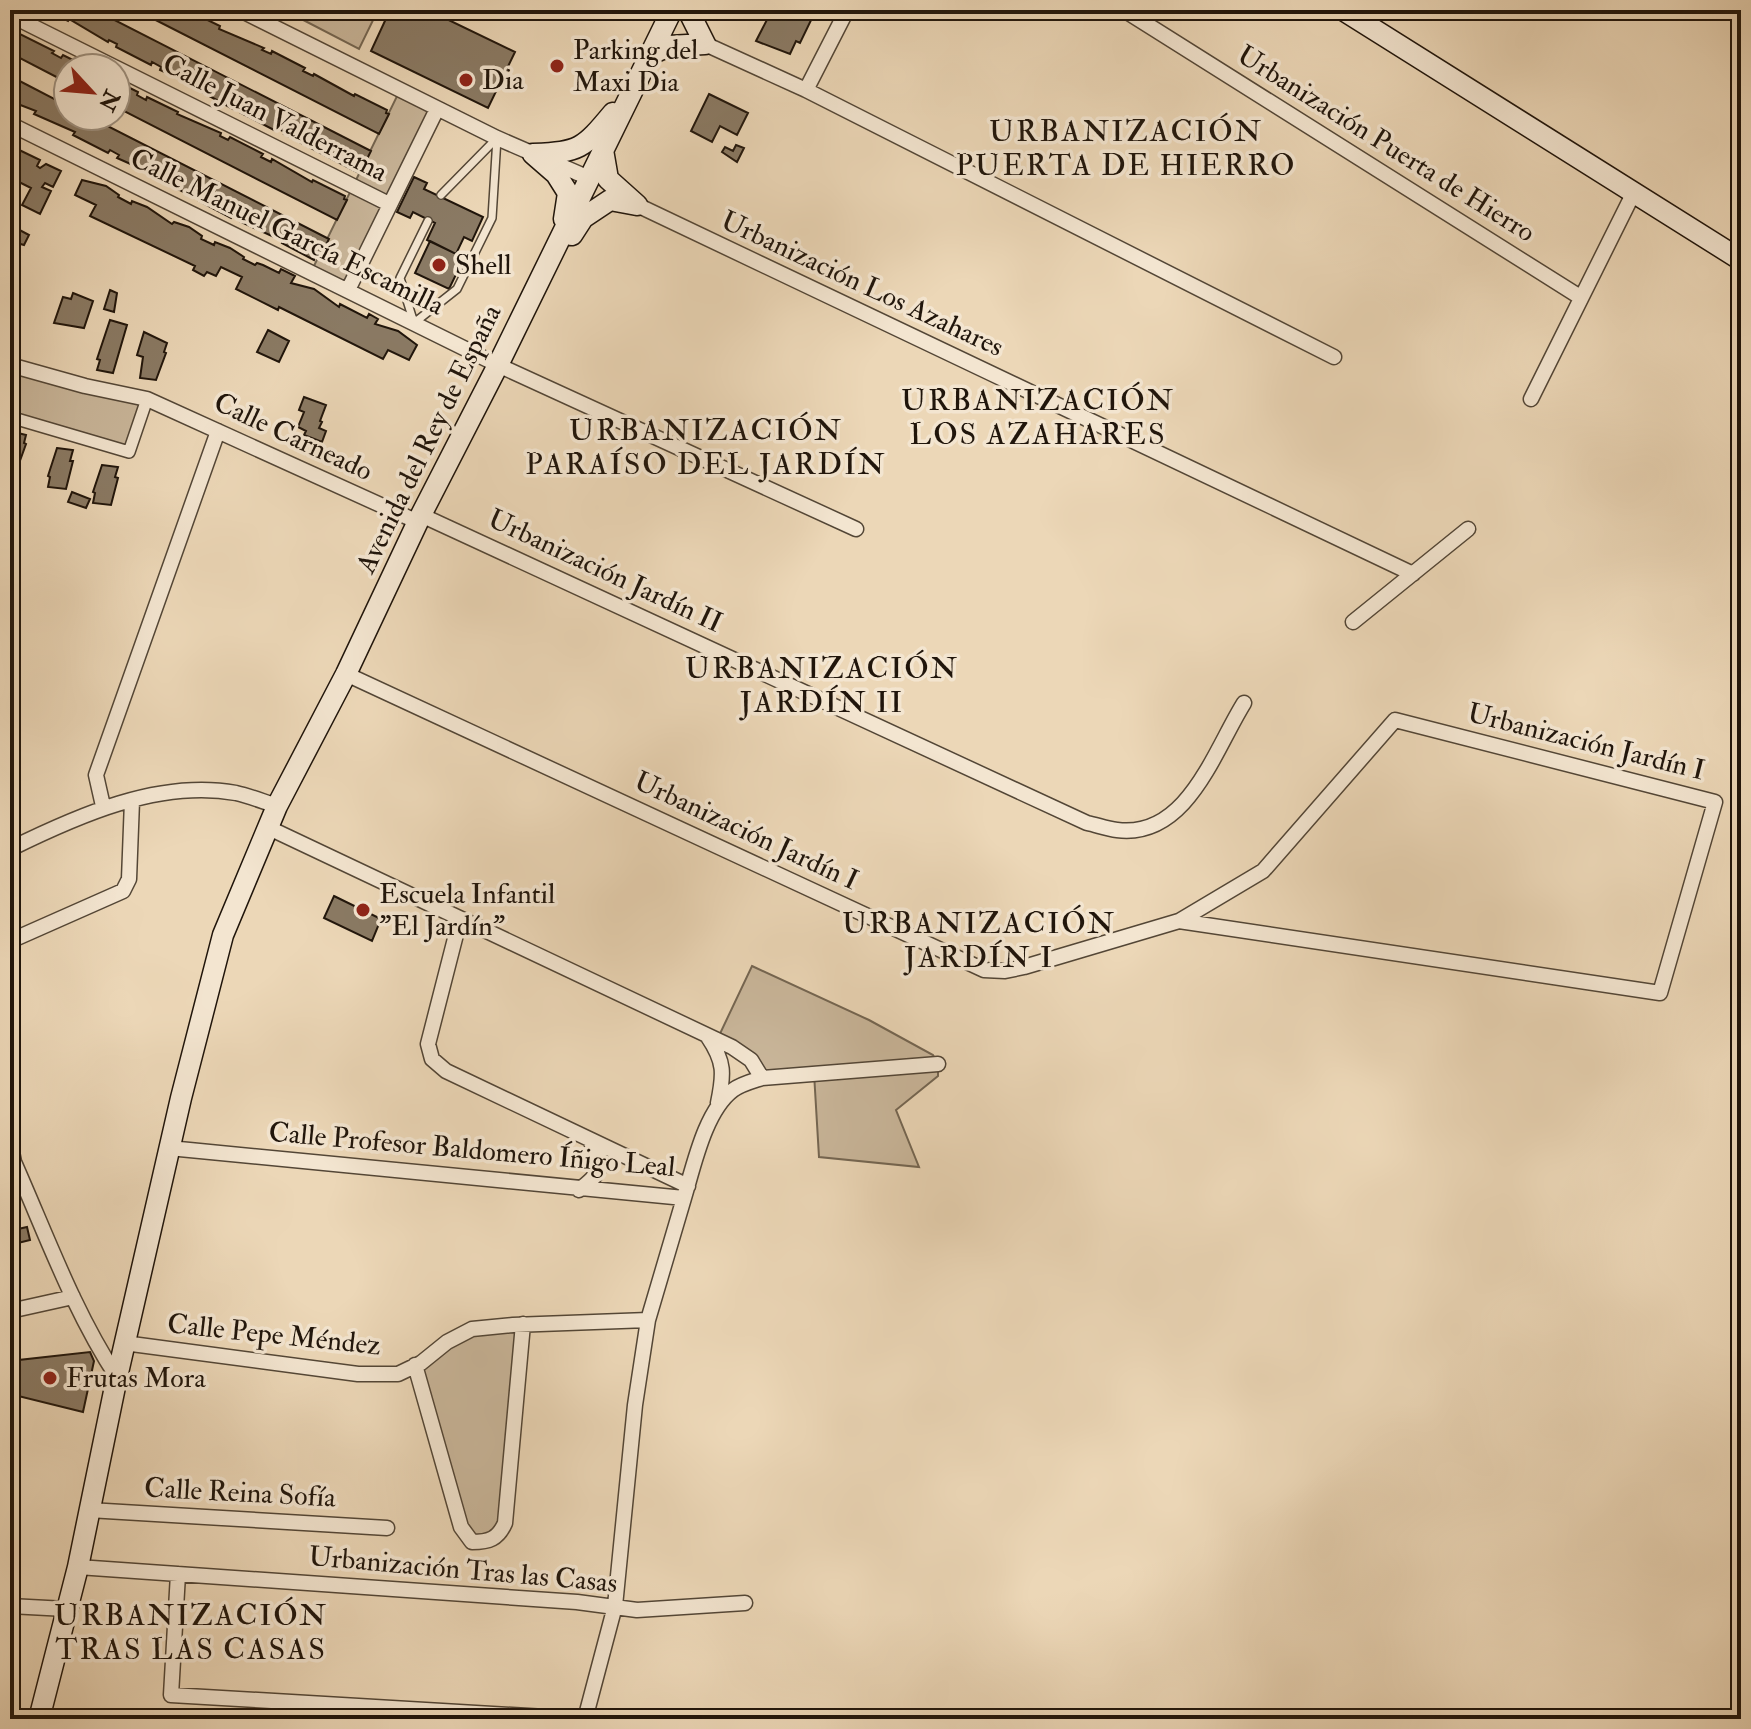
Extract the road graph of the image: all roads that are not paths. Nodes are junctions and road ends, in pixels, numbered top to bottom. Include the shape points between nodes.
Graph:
1 (240, 10) edge
2 (672, 10) edge
3 (688, 10) edge
4 (847, 10) edge
5 (1124, 10) edge
6 (1343, 10) edge
7 (10, 15) edge
8 (705, 44) junction
9 (647, 60) junction
10 (806, 90) junction
11 (437, 109) junction
12 (10, 124) edge
13 (497, 138) junction
14 (537, 144) junction
15 (603, 150) junction
16 (589, 178) junction
17 (1634, 192) junction
18 (441, 195) dead end
19 (389, 204) junction
20 (637, 205) junction
21 (428, 221) dead end
22 (562, 233) junction
23 (1741, 260) edge
24 (535, 288) junction
25 (348, 290) junction
26 (1580, 297) junction
27 (414, 323) junction
28 (1334, 357) dead end
29 (10, 365) edge
30 (498, 365) junction
31 (147, 399) junction
32 (1531, 399) dead end
33 (10, 417) edge
34 (218, 431) junction
35 (420, 518) junction
36 (856, 529) dead end
37 (1468, 529) dead end
38 (1413, 574) junction
39 (1353, 622) dead end
40 (346, 674) junction
41 (1244, 703) dead end
42 (132, 801) junction
43 (103, 806) junction
44 (277, 806) junction
45 (269, 828) junction
46 (10, 849) edge
47 (460, 919) junction
48 (1179, 921) junction
49 (10, 941) edge
50 (708, 1036) junction
51 (938, 1064) dead end
52 (762, 1078) junction
53 (718, 1105) junction
54 (587, 1138) junction
55 (10, 1142) edge
56 (169, 1148) junction
57 (12, 1162) edge
58 (579, 1190) junction
59 (686, 1192) junction
60 (73, 1297) junction
61 (10, 1311) edge
62 (648, 1320) junction
63 (523, 1324) junction
64 (124, 1343) junction
65 (415, 1365) junction
66 (117, 1377) junction
67 (89, 1510) junction
68 (387, 1528) dead end
69 (78, 1567) junction
70 (178, 1574) junction
71 (745, 1603) dead end
72 (10, 1606) edge
73 (615, 1606) junction
74 (66, 1609) junction
75 (39, 1719) edge
76 (582, 1719) edge

1 - 11 street
2 - 8 main road via 677,29
2 - 9 main road, Avenida del Rey de España
3 - 8 main road
4 - 10 street
5 - 26 street, Urbanización Puerta de Hierro
6 - 17 main road
7 - 19 street, Calle Juan Valderrama
8 - 9 main road via 669,46
8 - 10 street
9 - 14 main road via 590,140 566,153
9 - 15 main road, Avenida del Rey de España
10 - 28 street
11 - 13 street
11 - 19 street
12 - 25 street, Calle Manuel García Escamilla
13 - 14 street
13 - 18 lane
13 - 27 lane via 492,218 457,289
14 - 16 street
14 - 22 main road via 568,193
15 - 16 main road, Avenida del Rey de España
15 - 20 main road via 608,179
16 - 22 main road, Avenida del Rey de España
17 - 23 main road
17 - 26 street
19 - 25 street
20 - 24 main road via 610,200 583,218
20 - 38 street, Urbanización Los Azahares
21 - 27 lane via 400,278
22 - 24 main road, Avenida del Rey de España
24 - 30 main road, Avenida del Rey de España
25 - 27 street, Calle Manuel García Escamilla
26 - 32 street
27 - 30 street, Calle Manuel García Escamilla
29 - 31 street, Calle Carneado
30 - 35 main road, Avenida del Rey de España
30 - 36 street
31 - 33 street via 129,452
31 - 34 street, Calle Carneado
34 - 35 street, Calle Carneado
34 - 43 street via 96,775
35 - 40 main road, Avenida del Rey de España
35 - 41 street, Urbanización Jardín II via 1087,823 1119,831 1151,827 1181,808
37 - 38 street
38 - 39 street
40 - 44 main road, Avenida del Rey de España
40 - 48 street, Urbanización Jardín I via 984,970 1024,967
42 - 43 street
42 - 44 street via 201,790 237,793
42 - 49 street via 129,879 123,891
43 - 46 street
44 - 45 main road, Avenida del Rey de España
45 - 47 street
45 - 56 main road, Avenida del Rey de España via 223,935
47 - 50 street
47 - 54 street via 428,1044 432,1059 446,1071
48 - 48 street, Urbanización Jardín I via 1263,871 1395,720 1715,802 1660,993
50 - 52 street via 751,1060
50 - 53 street, Calle Profesor Baldomero Íñigo Leal via 721,1057
51 - 52 street
52 - 53 street via 735,1088
53 - 59 street, Calle Profesor Baldomero Íñigo Leal
54 - 58 street via 600,1154 601,1168
54 - 59 street
55 - 57 street
56 - 58 street, Calle Profesor Baldomero Íñigo Leal
56 - 64 main road, Avenida del Rey de España
57 - 60 street
58 - 59 street, Calle Profesor Baldomero Íñigo Leal
59 - 62 street
60 - 61 street
60 - 66 street
62 - 63 street, Calle Pepe Méndez
62 - 73 street
63 - 65 street, Calle Pepe Méndez via 472,1329
63 - 65 street, Calle Pepe Méndez via 505,1523 499,1535 486,1542 472,1542 461,1527
64 - 65 street, Calle Pepe Méndez via 358,1374 398,1374
64 - 66 main road, Avenida del Rey de España
66 - 67 main road, Avenida del Rey de España
67 - 68 street, Calle Reina Sofía
67 - 69 main road, Avenida del Rey de España
69 - 70 street, Urbanización Tras las Casas
69 - 74 main road, Avenida del Rey de España
70 - 73 street, Urbanización Tras las Casas
70 - 76 street via 171,1695
71 - 73 street, Urbanización Tras las Casas via 637,1610
72 - 74 street
73 - 76 street
74 - 75 main road, Avenida del Rey de España

